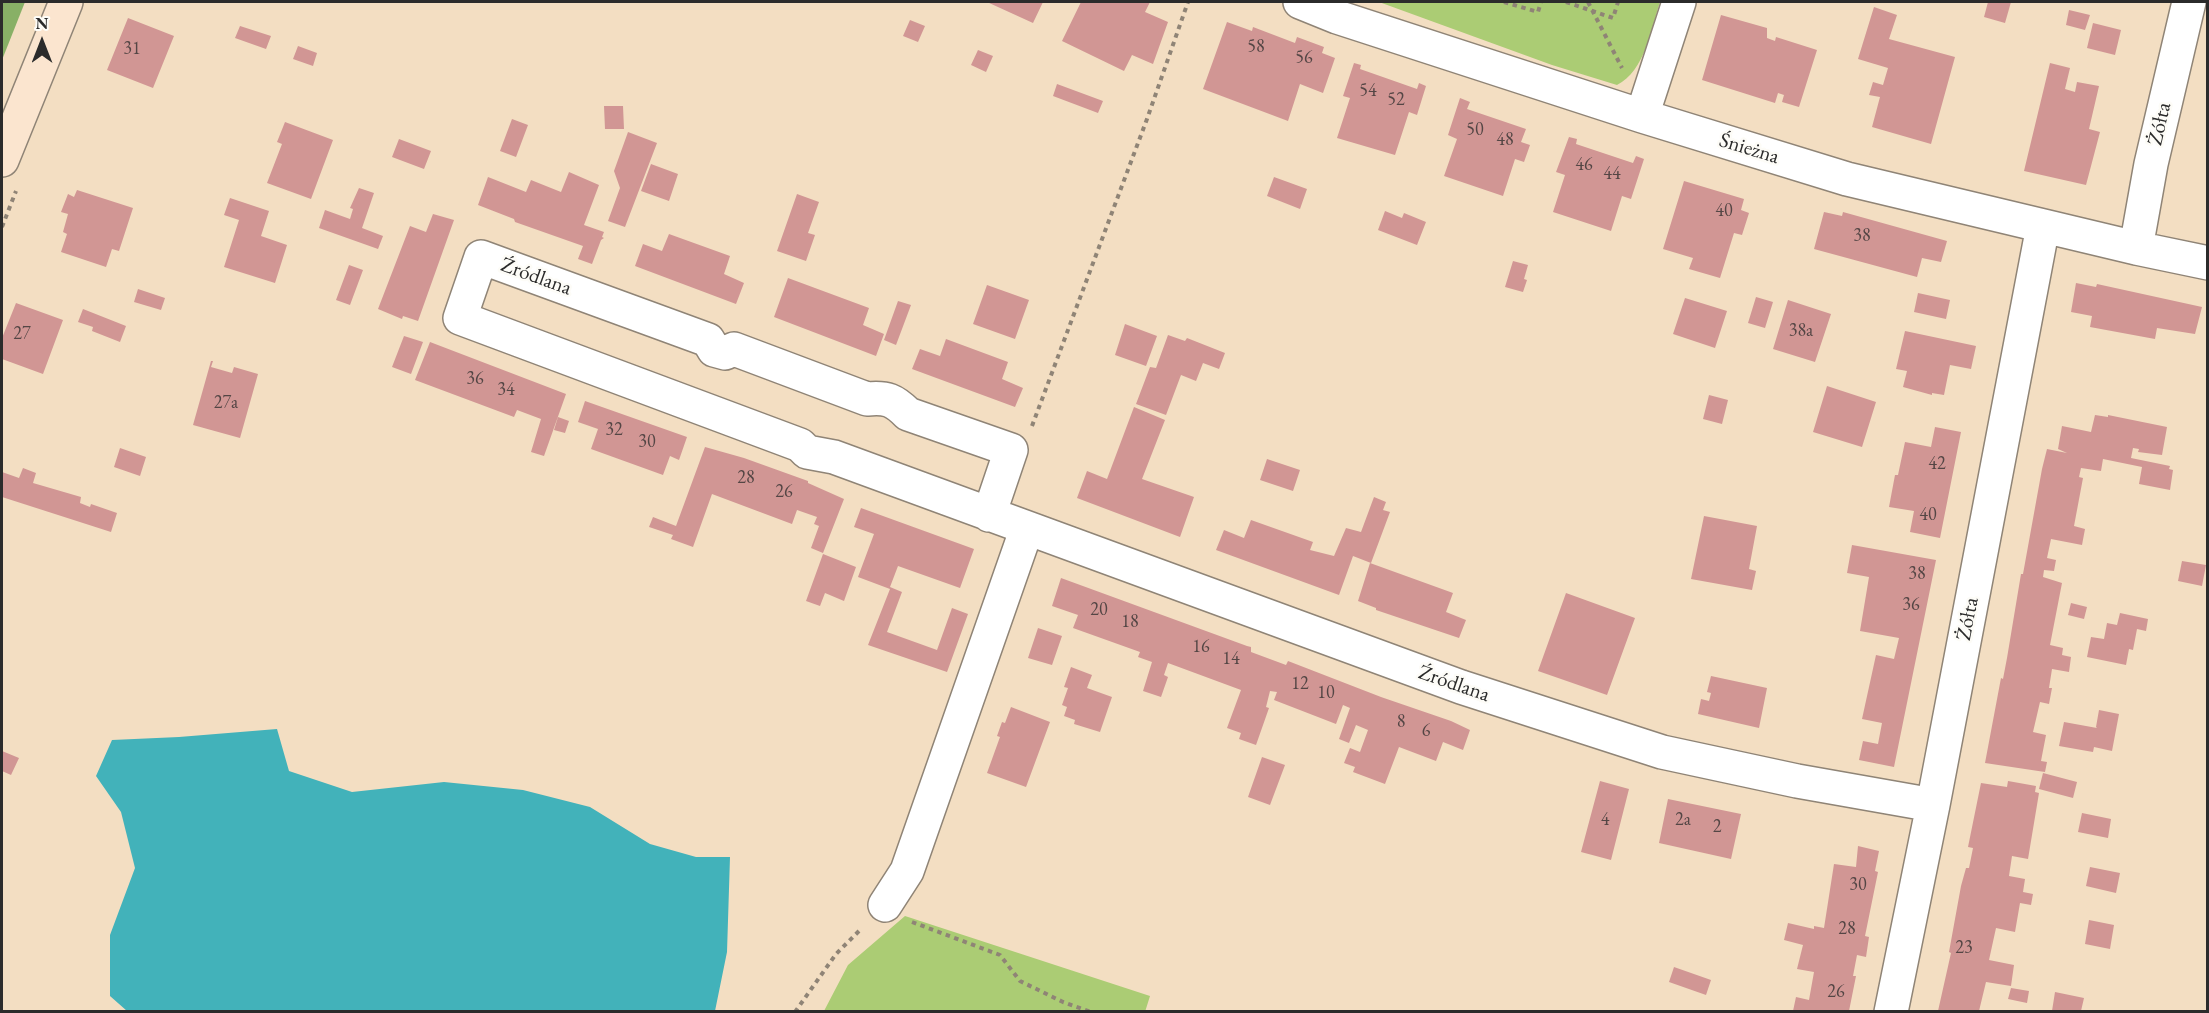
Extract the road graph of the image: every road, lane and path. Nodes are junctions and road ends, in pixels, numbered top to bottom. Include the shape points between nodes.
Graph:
1 (66, 2) edge
2 (1188, 2) edge
3 (1300, 2) edge
4 (1504, 2) edge
5 (1541, 2) edge
6 (1566, 2) edge
7 (1588, 2) edge
8 (1618, 2) edge
9 (1679, 2) edge
10 (2188, 2) edge
11 (1593, 11) junction
12 (1646, 102) junction
13 (2, 160) edge
14 (2043, 226) junction
15 (2136, 248) junction
16 (2208, 263) edge
17 (1011, 450) junction
18 (989, 514) junction
19 (1027, 528) junction
20 (1933, 805) junction
21 (885, 905) junction
22 (795, 1011) edge
23 (1091, 1011) edge
24 (1891, 1011) edge

1 - 13 street
2 - 17 path via 1026,441
3 - 12 street, Śnieżna via 1337,17
4 - 5 path via 1538,12
6 - 11 path
7 - 11 path
8 - 11 path via 1613,18
9 - 12 street
10 - 15 street, Żółta
11 - 12 path via 1627,80
12 - 14 street, Śnieżna via 1847,179
14 - 15 street, Śnieżna
14 - 20 street, Żółta
15 - 16 street, Śnieżna
17 - 18 street
17 - 18 street, Źródlana via 908,414 897,402 867,399 734,349 724,353 714,350 708,340 481,257 460,318 800,445 807,452 834,457
18 - 19 street, Źródlana
19 - 20 street, Źródlana via 1461,687 1662,752
19 - 21 street via 907,871
20 - 24 street, Żółta
21 - 22 path via 836,954
21 - 23 path via 893,915 1000,955 1020,981

